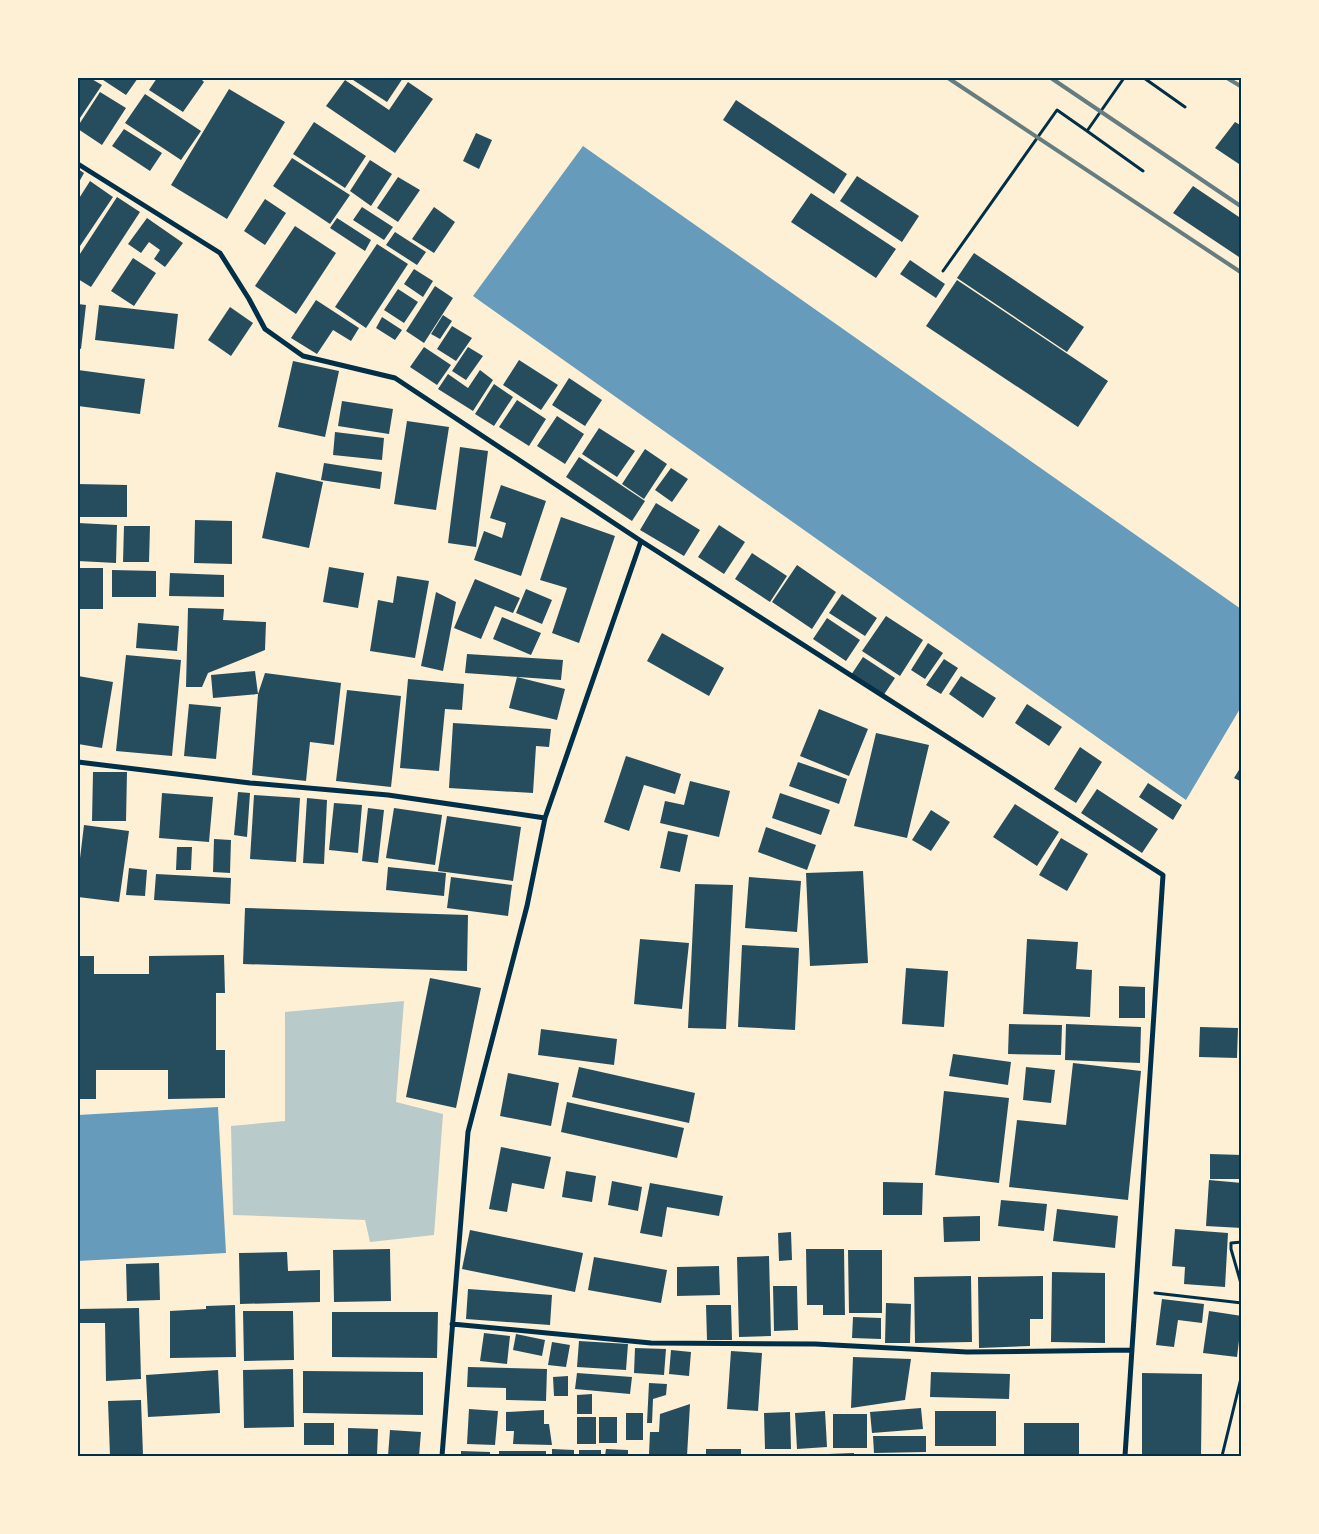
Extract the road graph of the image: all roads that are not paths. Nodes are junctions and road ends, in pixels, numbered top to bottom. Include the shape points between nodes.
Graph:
1 (78, 164) edge
2 (641, 541) junction
3 (78, 762) edge
4 (545, 818) junction
5 (452, 1324) junction
6 (1132, 1350) junction
7 (442, 1456) edge
8 (1125, 1456) edge

1 - 2 street via 220,253 265,329 303,356 395,378
2 - 4 street
2 - 6 street via 1164,875
3 - 4 street via 388,795
4 - 5 street via 527,906 468,1132
5 - 6 street via 651,1343 815,1344 967,1352
5 - 7 street
6 - 8 street

